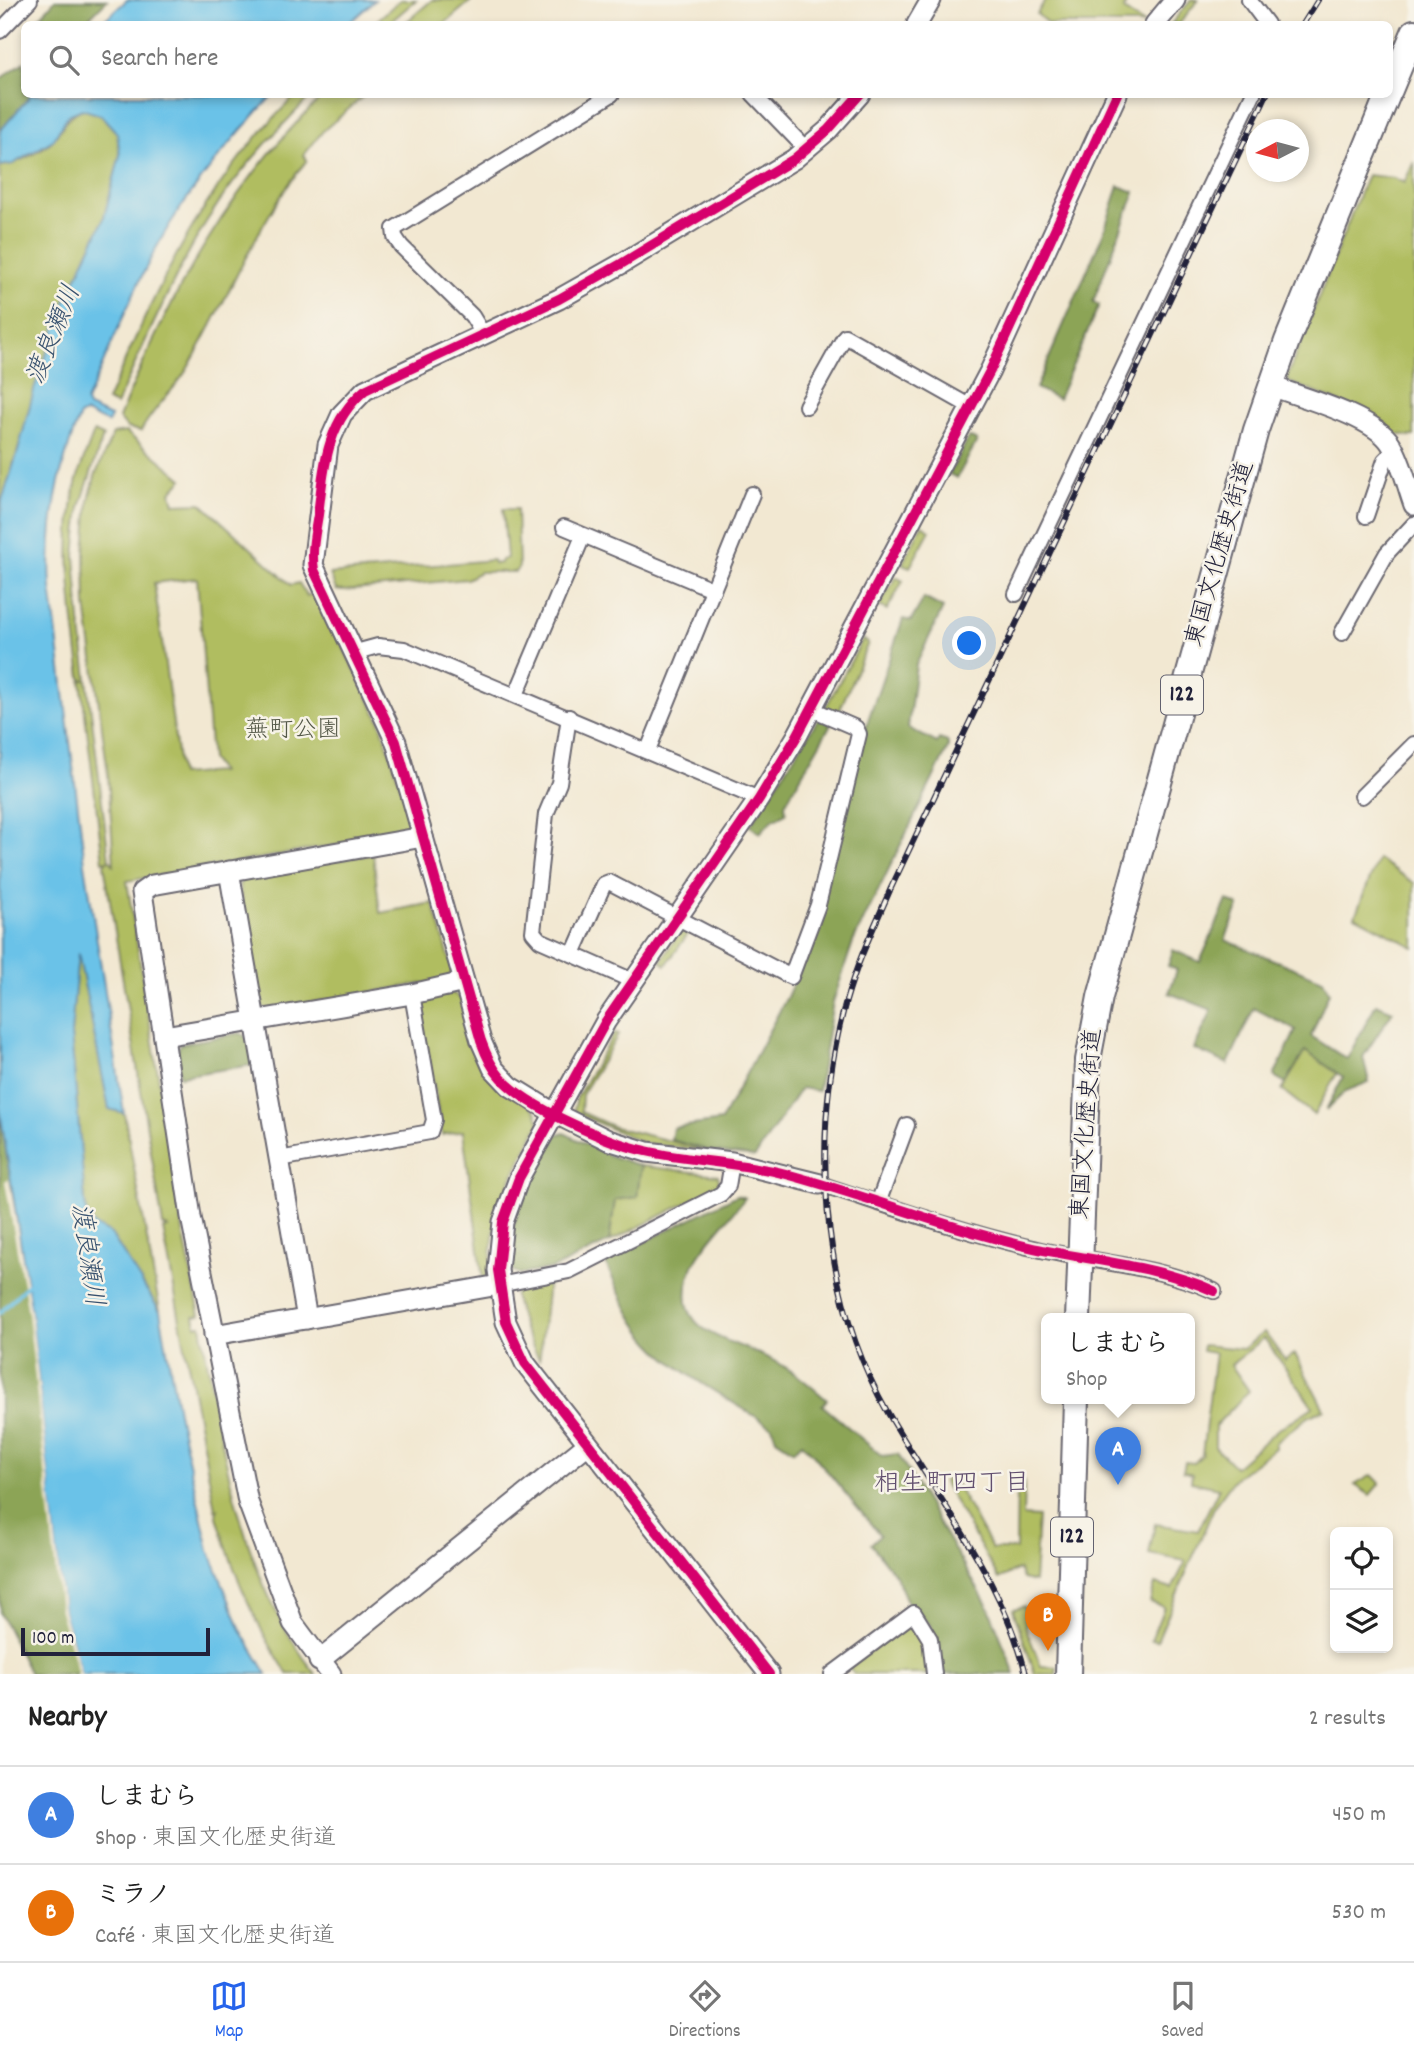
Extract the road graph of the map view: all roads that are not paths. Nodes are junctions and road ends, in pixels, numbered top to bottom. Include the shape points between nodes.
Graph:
1 (30, 0) edge
2 (932, 0) edge
3 (1175, 0) edge
4 (1249, 0) edge
5 (919, 21) edge
6 (1158, 21) edge
7 (1264, 21) edge
8 (0, 32) edge
9 (1414, 32) edge
10 (1393, 82) edge
11 (606, 98) edge
12 (757, 98) edge
13 (856, 98) edge
14 (1115, 98) edge
15 (1251, 98) edge
16 (1387, 98) edge
17 (807, 150) junction
18 (483, 334) junction
19 (1271, 386) junction
20 (806, 406) dead end
21 (971, 407) junction
22 (1394, 451) junction
23 (752, 494) dead end
24 (1414, 505) edge
25 (1366, 516) dead end
26 (1414, 524) edge
27 (564, 527) dead end
28 (583, 536) junction
29 (712, 589) junction
30 (1016, 594) dead end
31 (1342, 633) dead end
32 (356, 652) junction
33 (516, 695) junction
34 (812, 709) junction
35 (569, 718) junction
36 (1414, 744) edge
37 (648, 750) junction
38 (1362, 796) dead end
39 (759, 799) junction
40 (423, 837) junction
41 (229, 871) junction
42 (676, 916) junction
43 (573, 954) junction
44 (633, 981) junction
45 (464, 982) junction
46 (412, 994) junction
47 (255, 1020) junction
48 (164, 1036) junction
49 (554, 1113) junction
50 (907, 1125) dead end
51 (279, 1159) junction
52 (732, 1162) junction
53 (820, 1184) joint
54 (877, 1203) junction
55 (1080, 1258) junction
56 (499, 1285) junction
57 (1214, 1291) dead end
58 (1078, 1313) edge
59 (307, 1319) junction
60 (214, 1335) junction
61 (1076, 1404) edge
62 (589, 1444) junction
63 (325, 1667) edge
64 (769, 1674) edge
65 (832, 1674) edge
66 (934, 1674) edge
67 (1068, 1674) edge

1 - 8 street
2 - 5 street
3 - 6 street
4 - 7 street
9 - 10 highway, 東国文化歴史街道 / 122
11 - 18 street via 394,229 401,246 472,316
12 - 17 street
13 - 17 street
14 - 21 street
15 - 30 street
16 - 19 highway, 東国文化歴史街道 / 122
17 - 18 street via 567,295
18 - 32 street via 365,390 342,414 331,436 313,565
19 - 22 street via 1372,427
19 - 55 highway, 東国文化歴史街道 / 122 via 1096,1014 1088,1060
20 - 21 street via 845,336
21 - 34 street
22 - 24 street
22 - 25 street via 1385,460
23 - 29 street
26 - 31 street via 1387,553
27 - 28 street
28 - 29 street
28 - 33 street
29 - 37 street
32 - 33 street via 378,646 404,649
32 - 40 street via 396,742
33 - 35 street
34 - 39 street
34 - 42 street via 856,728 859,734 818,905 791,977
35 - 37 street
35 - 43 street via 559,783 546,814 533,932 540,940
36 - 38 street
37 - 39 street
39 - 42 street
40 - 41 street
40 - 45 street
41 - 47 street
41 - 48 street via 152,885 142,892
42 - 43 street via 609,882 604,884
42 - 44 street
43 - 44 street
44 - 49 street
45 - 46 street
45 - 49 street via 493,1068 510,1086
46 - 47 street
46 - 51 street via 434,1120 430,1132
47 - 48 street
47 - 51 street
48 - 60 street
49 - 52 street via 625,1146
49 - 56 street via 506,1208 498,1252
50 - 54 street
51 - 59 street
52 - 53 street
52 - 56 street via 728,1186 720,1194 609,1253 559,1275
53 - 54 street
54 - 55 street
55 - 57 street via 1175,1274
55 - 58 highway, 東国文化歴史街道 / 122
56 - 59 street
56 - 62 street via 506,1322 525,1363
59 - 60 street
60 - 63 street via 247,1502 293,1623
61 - 67 highway, 122
62 - 63 street
62 - 64 street
65 - 66 street via 914,1613 930,1639

